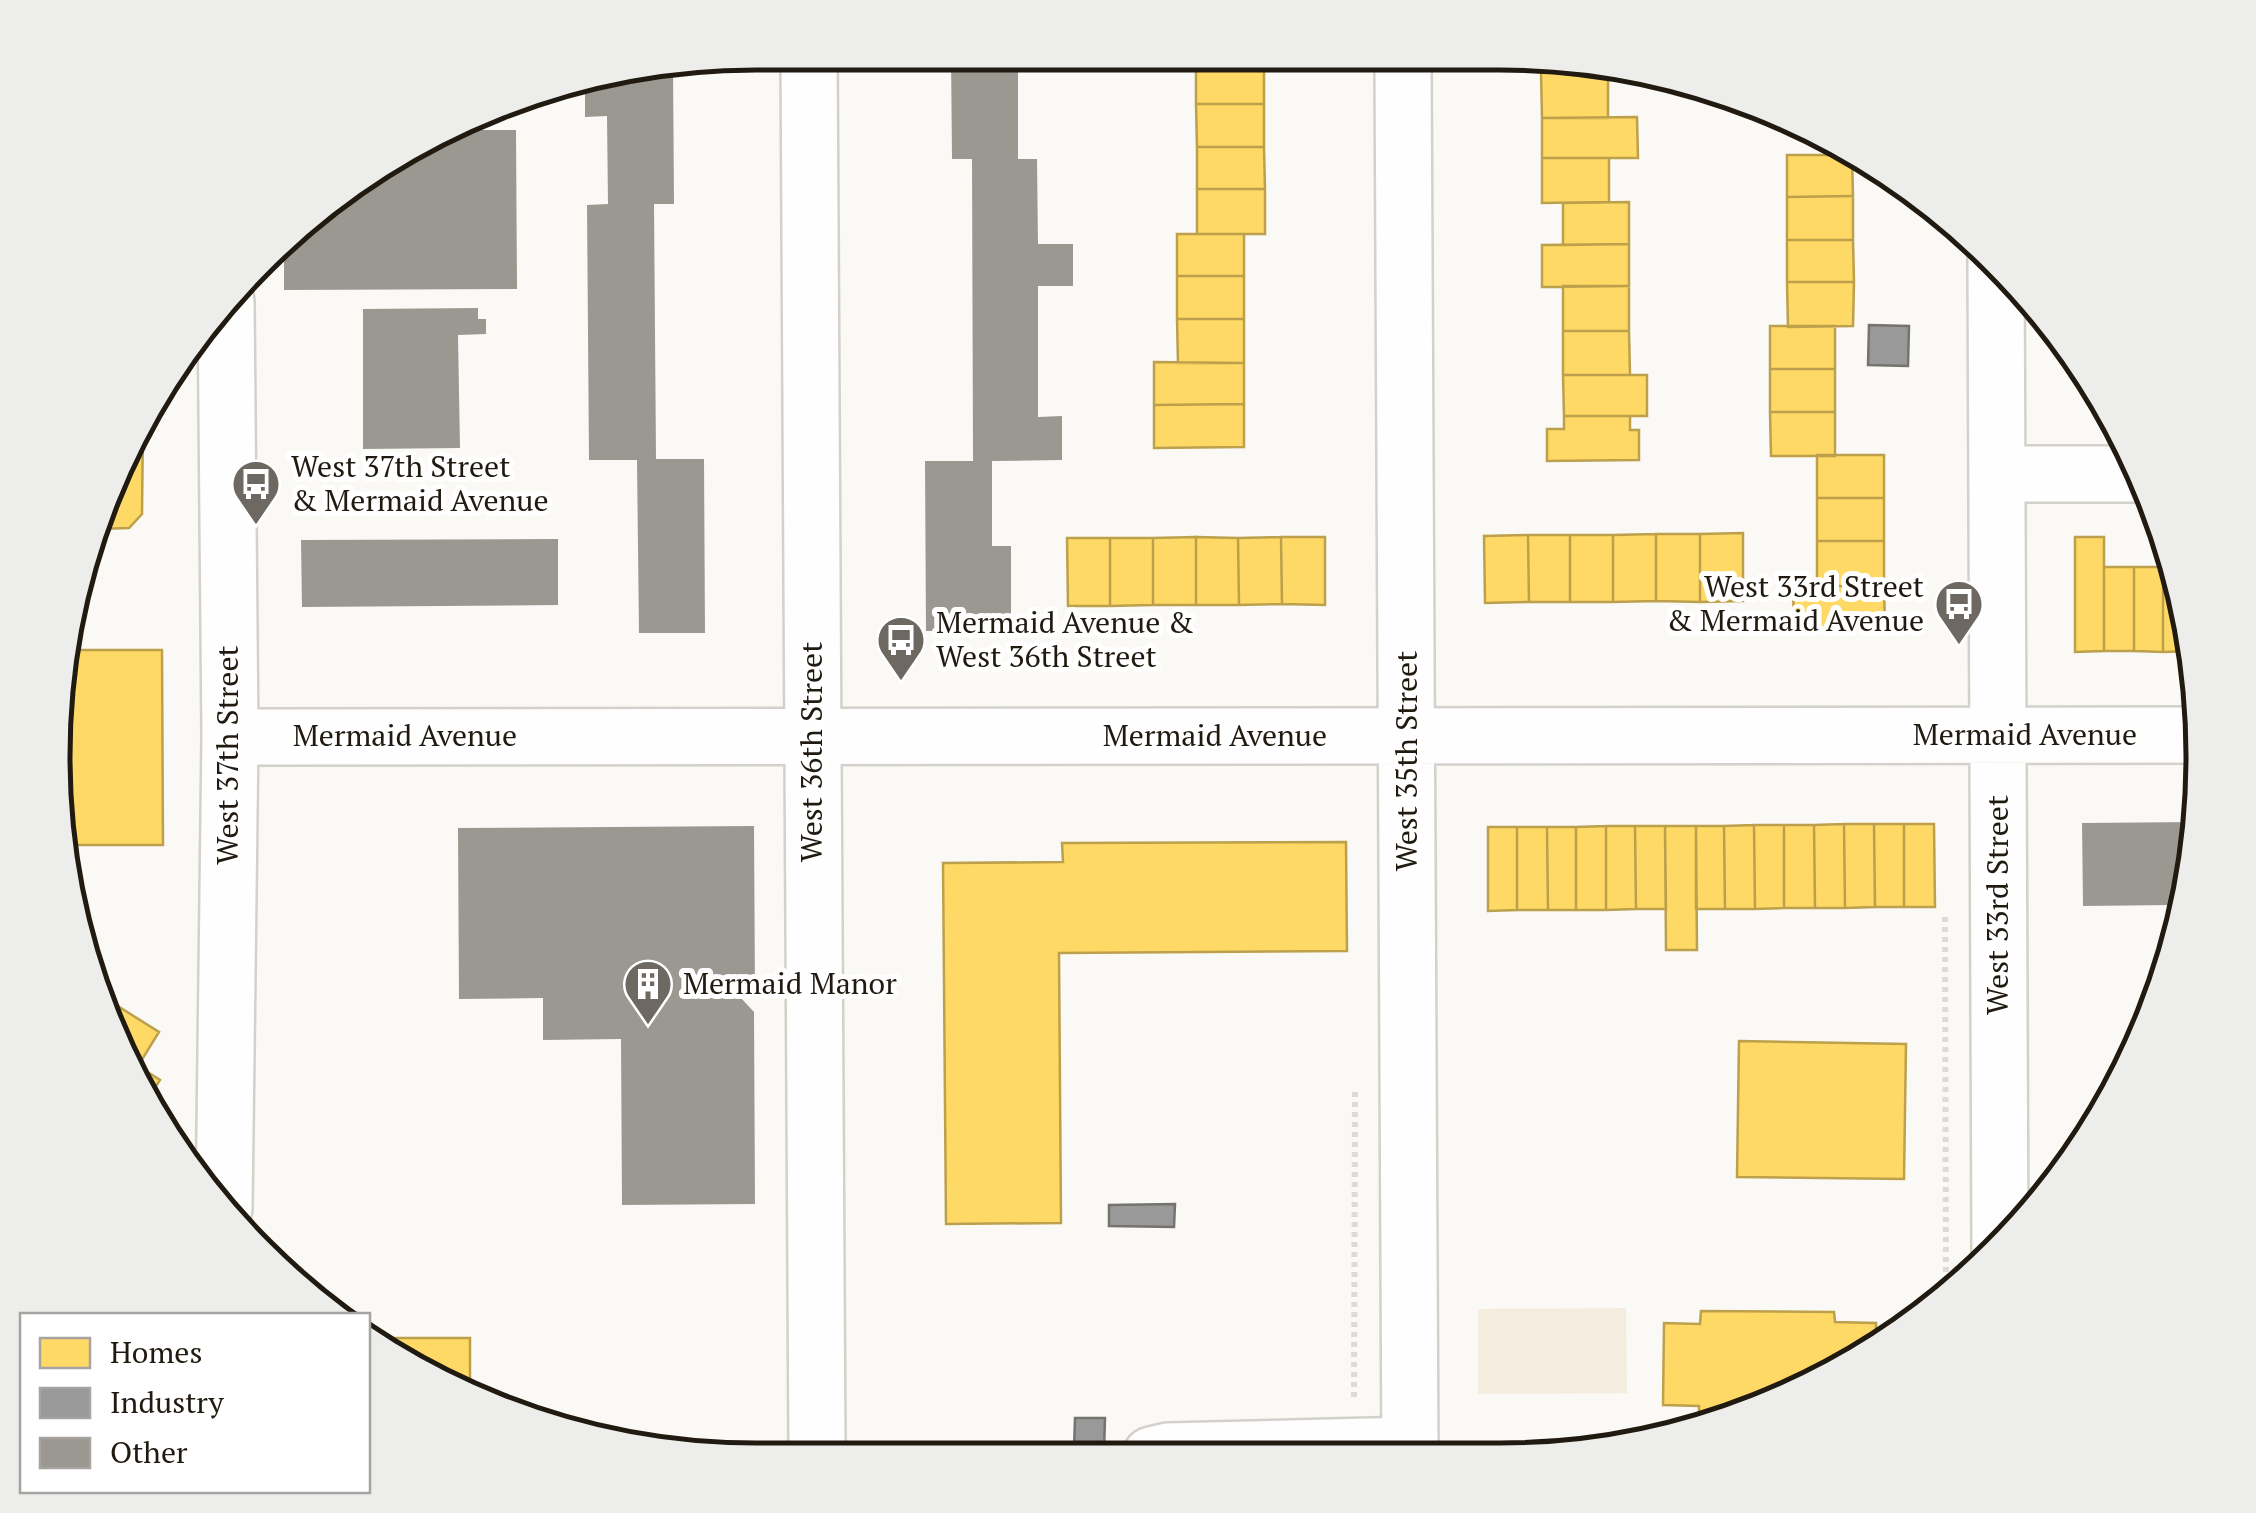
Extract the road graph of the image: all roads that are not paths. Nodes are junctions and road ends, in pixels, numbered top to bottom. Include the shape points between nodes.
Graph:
1 (809, 70) edge
2 (1403, 70) edge
3 (1996, 283) edge
4 (226, 321) edge
5 (1997, 474) junction
6 (2125, 474) edge
7 (2186, 734) edge
8 (230, 736) junction
9 (813, 736) junction
10 (1407, 736) junction
11 (1997, 736) junction
12 (224, 1189) edge
13 (2000, 1226) edge
14 (817, 1443) edge
15 (1410, 1443) edge

1 - 9 street, West 36th Street
2 - 10 street, West 35th Street
3 - 5 street, West 33rd Street
4 - 8 street, West 37th Street
5 - 6 street
5 - 11 street, West 33rd Street
7 - 11 street, Mermaid Avenue
8 - 9 street, Mermaid Avenue
8 - 12 street, West 37th Street
9 - 10 street, Mermaid Avenue
9 - 14 street, West 36th Street
10 - 11 street, Mermaid Avenue
10 - 15 street, West 35th Street
11 - 13 street, West 33rd Street

